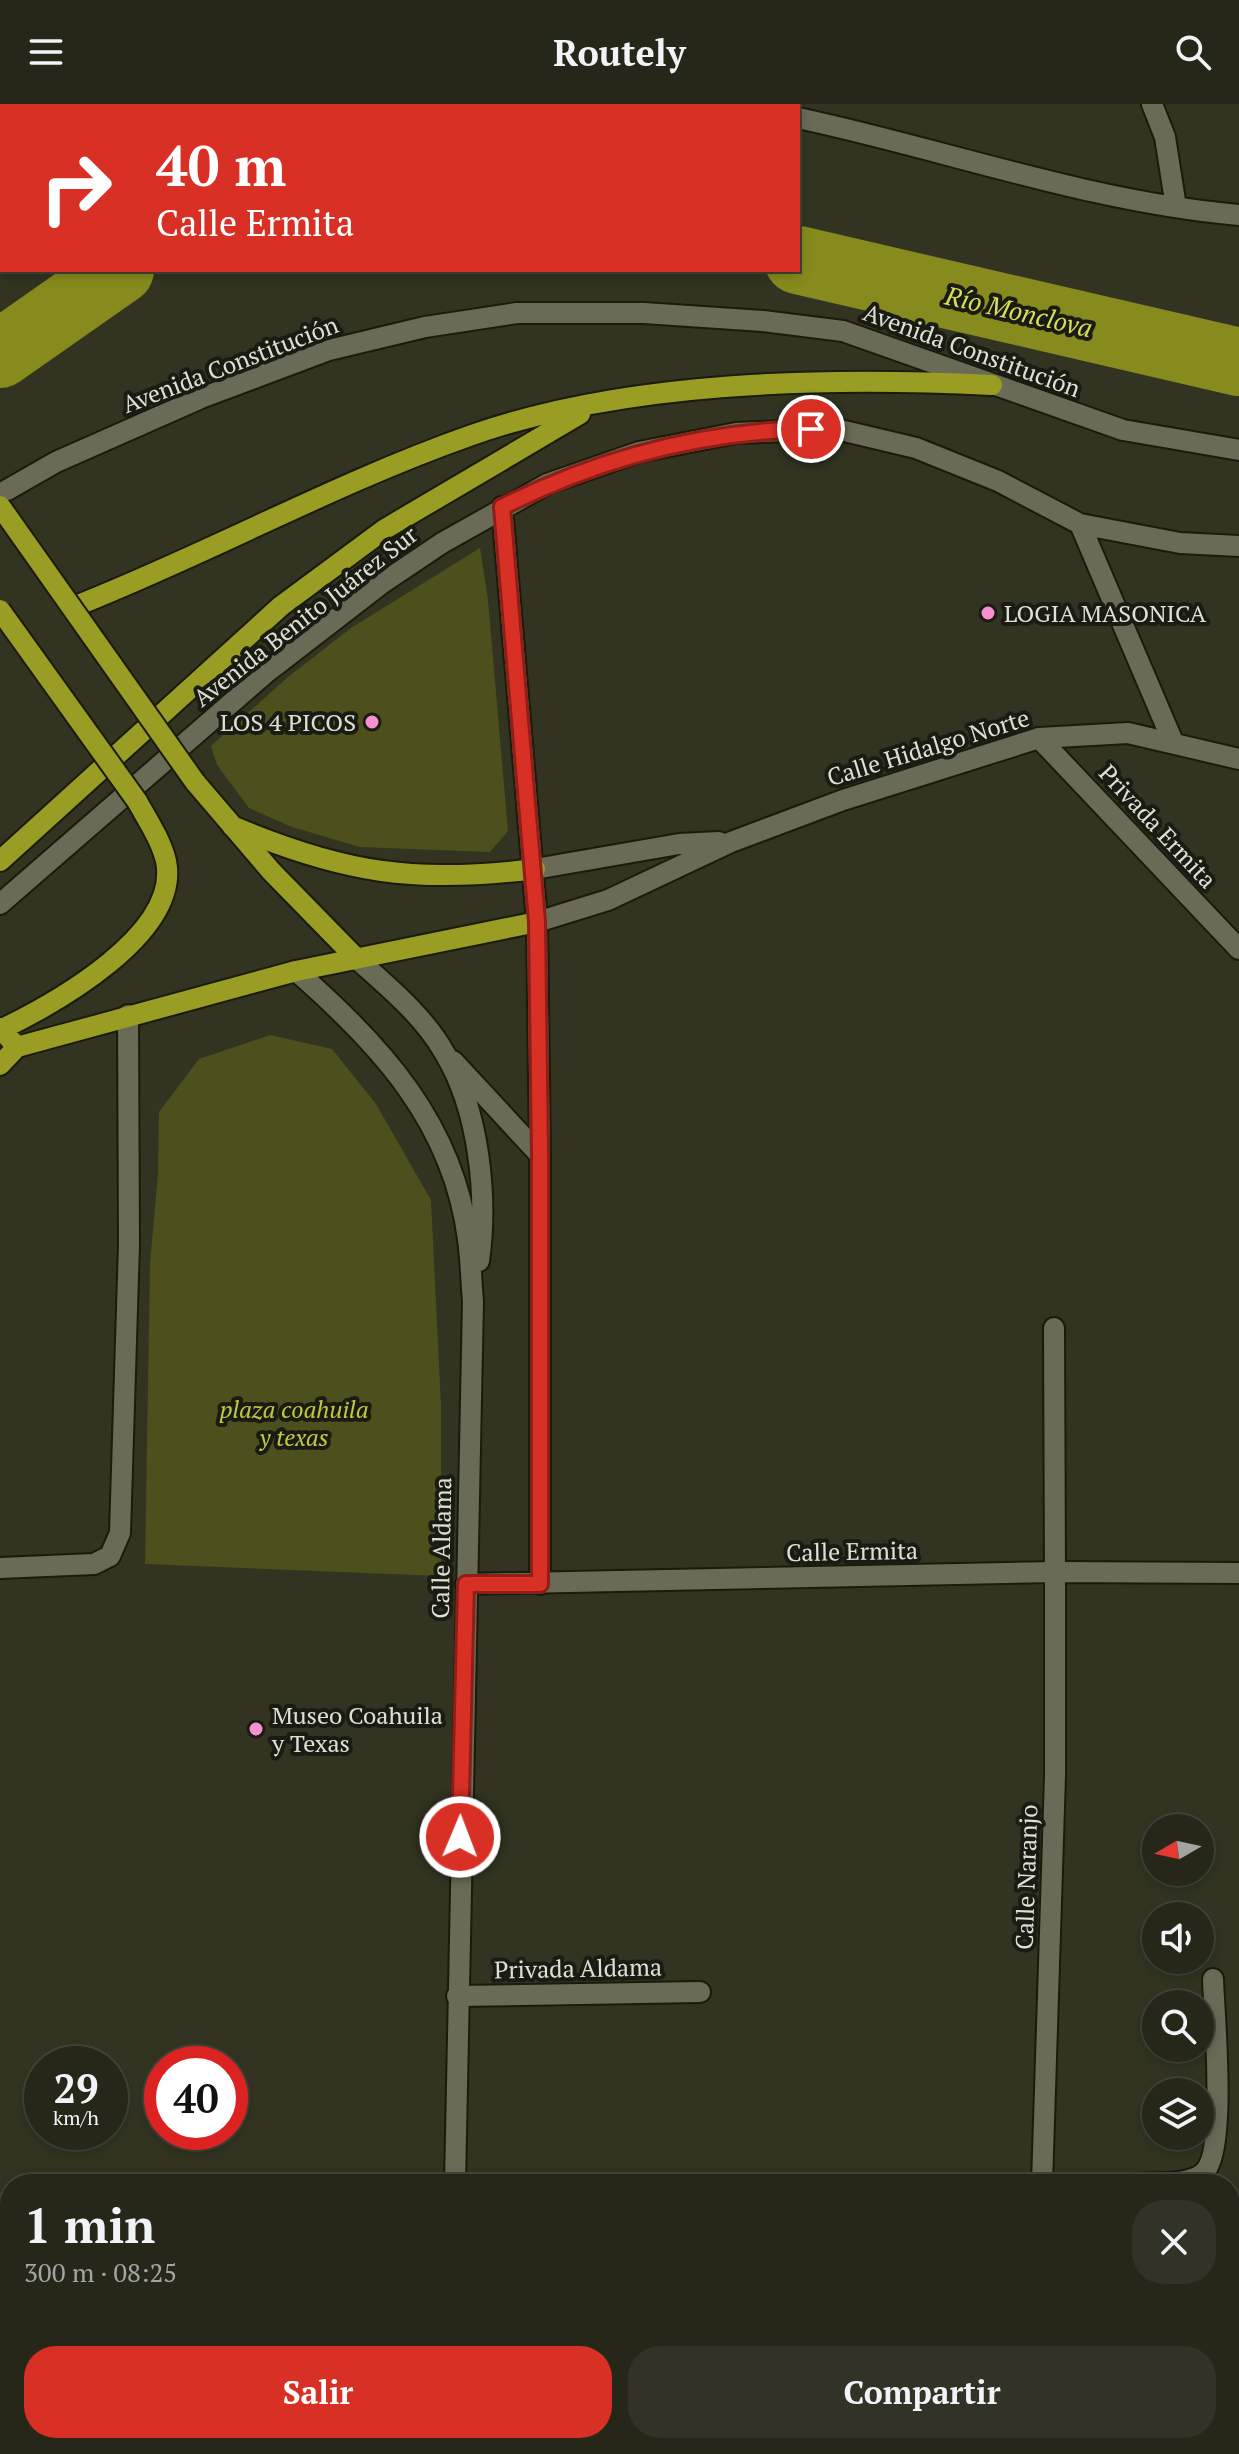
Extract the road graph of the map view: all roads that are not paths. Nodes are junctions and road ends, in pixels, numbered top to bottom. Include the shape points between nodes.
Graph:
1 (1152, 104) edge
2 (800, 118) edge
3 (1176, 207) junction
4 (1239, 215) edge
5 (992, 385) junction
6 (597, 404) junction
7 (1239, 450) edge
8 (0, 494) edge
9 (0, 506) edge
10 (502, 507) junction
11 (1080, 524) junction
12 (1239, 546) edge
13 (73, 607) junction
14 (0, 610) edge
15 (1039, 738) junction
16 (1173, 742) junction
17 (1239, 759) edge
18 (232, 826) junction
19 (731, 842) junction
20 (0, 861) edge
21 (535, 869) junction
22 (0, 904) edge
23 (537, 922) junction
24 (1239, 949) edge
25 (356, 958) junction
26 (296, 971) junction
27 (128, 1015) junction
28 (0, 1029) edge
29 (17, 1047) junction
30 (445, 1052) junction
31 (0, 1065) edge
32 (540, 1155) junction
33 (473, 1301) junction
34 (1054, 1328) dead end
35 (0, 1568) edge
36 (1055, 1572) junction
37 (1239, 1573) edge
38 (466, 1584) junction
39 (540, 1584) junction
40 (1213, 1979) dead end
41 (700, 1992) dead end
42 (457, 1996) junction
43 (455, 2174) edge
44 (1042, 2174) edge
45 (1200, 2174) edge

1 - 3 street via 1165,137
2 - 3 street
3 - 4 street
5 - 6 main road via 763,385
5 - 7 street, Avenida Constitución via 1123,430
5 - 8 street, Avenida Constitución via 843,331 644,313 517,313 425,327 329,350 201,398 56,462
6 - 13 main road via 473,434
6 - 20 main road via 385,529 281,606
9 - 13 main road, bridge
10 - 11 street, Avenida Benito Juárez Sur via 547,484 639,452 736,433 836,429 916,448 998,481
10 - 21 street
10 - 22 street, Avenida Benito Juárez Sur via 381,584 267,672
11 - 12 street, Avenida Benito Juárez Sur via 1180,543
11 - 16 street
13 - 18 main road, bridge via 195,782
14 - 28 main road, bridge via 137,801 166,859 163,900 136,937 41,1010
15 - 16 street, Calle Hidalgo Norte via 1128,733
15 - 19 street, Calle Hidalgo Norte
15 - 24 street, Privada Ermita
16 - 17 street, Calle Hidalgo Norte
18 - 21 main road via 349,867 410,876 473,877
18 - 25 main road
19 - 21 street, Calle Hidalgo Norte via 679,844
19 - 23 street, Calle Hidalgo Norte via 608,900
21 - 23 street
23 - 25 main road
23 - 32 street
25 - 26 main road
25 - 30 street via 406,1003
26 - 27 main road
26 - 33 street, Calle Aldama via 390,1061 426,1115 452,1174 468,1237
27 - 29 main road
27 - 35 street via 129,1244 120,1533 105,1560
28 - 29 main road
29 - 31 main road
30 - 32 street
30 - 33 street via 466,1105 480,1169 483,1230
32 - 39 street
33 - 38 street, Calle Aldama
34 - 36 street, Calle Naranjo
36 - 37 street, Calle Ermita
36 - 39 street, Calle Ermita
36 - 44 street, Calle Naranjo via 1055,1776
38 - 39 street, Calle Ermita
38 - 42 street, Calle Aldama
40 - 45 street via 1218,2108 1212,2162
41 - 42 street, Privada Aldama
42 - 43 street, Calle Aldama

